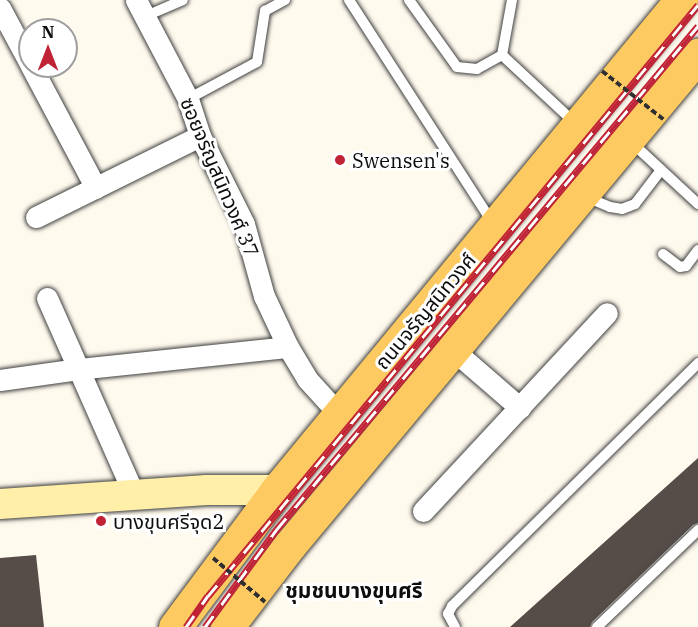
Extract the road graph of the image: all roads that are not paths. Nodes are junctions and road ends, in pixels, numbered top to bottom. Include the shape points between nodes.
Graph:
1 (183, 0) edge
2 (285, 0) edge
3 (349, 0) edge
4 (410, 0) edge
5 (512, 0) edge
6 (681, 0) edge
7 (0, 8) edge
8 (141, 8) edge
9 (18, 42) edge
10 (502, 55) junction
11 (697, 57) edge
12 (37, 78) edge
13 (188, 99) junction
14 (577, 125) junction
15 (200, 136) junction
16 (628, 139) junction
17 (661, 170) junction
18 (96, 189) junction
19 (581, 195) junction
20 (698, 204) edge
21 (36, 217) dead end
22 (496, 228) junction
23 (698, 250) edge
24 (663, 254) dead end
25 (47, 297) dead end
26 (607, 313) dead end
27 (288, 347) junction
28 (452, 349) junction
29 (698, 363) edge
30 (78, 369) junction
31 (0, 380) edge
32 (520, 408) junction
33 (339, 414) junction
34 (277, 490) junction
35 (134, 494) junction
36 (0, 504) edge
37 (423, 511) dead end
38 (698, 530) edge
39 (175, 627) edge
40 (227, 627) edge
41 (455, 627) edge
42 (597, 627) edge

1 - 8 lane
2 - 13 lane via 265,11 257,62
3 - 22 lane
4 - 10 lane via 457,67 477,69
5 - 10 lane
6 - 14 main road, ถนนจรัญสนิทวงศ์
7 - 9 street
8 - 13 street, ซอยจรัญสนิทวงศ์ 37
10 - 14 lane
11 - 16 main road
12 - 18 street
13 - 15 street, ซอยจรัญสนิทวงศ์ 37
14 - 22 main road, ถนนจรัญสนิทวงศ์
15 - 18 street
15 - 27 street, ซอยจรัญสนิทวงศ์ 37 via 244,224 264,296
16 - 17 lane
16 - 19 main road
17 - 19 lane via 635,204 610,207
17 - 20 lane
18 - 21 street
19 - 28 main road
22 - 33 main road, ถนนจรัญสนิทวงศ์
23 - 24 lane via 686,266 680,267
25 - 30 street
26 - 32 street
27 - 30 street
27 - 33 street, ซอยจรัญสนิทวงศ์ 37 via 307,379
28 - 32 street
28 - 40 main road
29 - 41 lane via 452,606 448,614
30 - 31 street
30 - 35 street
32 - 37 street
33 - 34 main road, ถนนจรัญสนิทวงศ์
34 - 35 street
34 - 39 main road, ถนนจรัญสนิทวงศ์
35 - 36 street
38 - 42 lane

